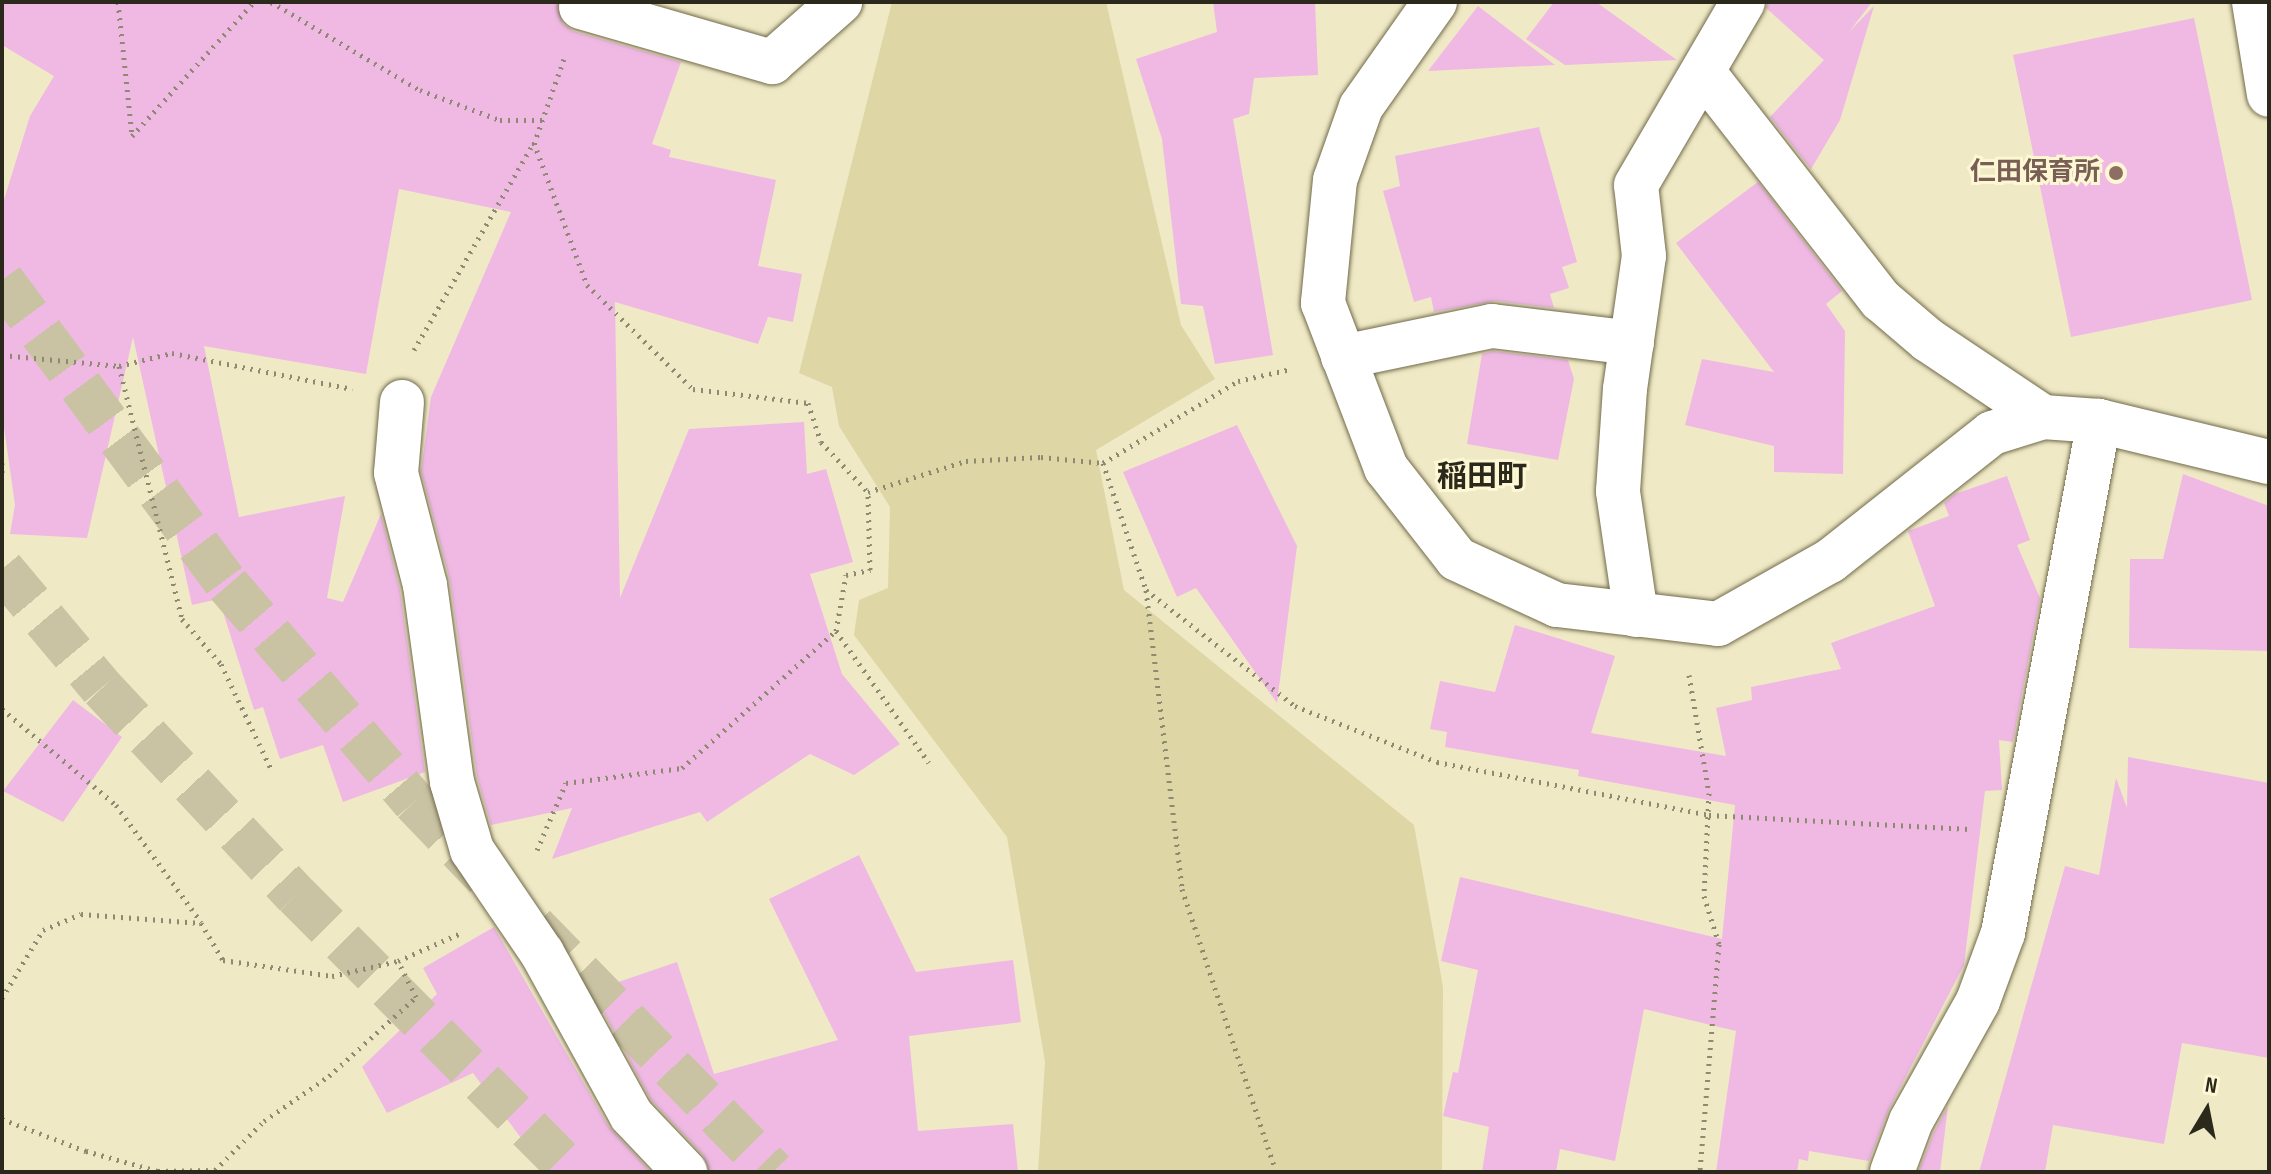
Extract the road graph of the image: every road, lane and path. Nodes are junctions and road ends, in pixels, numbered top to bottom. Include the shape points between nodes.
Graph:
1 (118, 2) edge
2 (254, 2) edge
3 (271, 2) edge
4 (1435, 2) edge
5 (1743, 2) edge
6 (2254, 2) edge
7 (834, 3) edge
8 (581, 7) joint
9 (1704, 73) junction
10 (2269, 95) edge
11 (545, 120) junction
12 (534, 143) junction
13 (528, 155) dead end
14 (1632, 343) junction
15 (2, 355) edge
16 (1343, 357) junction
17 (119, 366) junction
18 (402, 402) junction
19 (2043, 417) junction
20 (2099, 421) junction
21 (2269, 462) edge
22 (2, 463) edge
23 (1103, 463) junction
24 (2, 473) edge
25 (868, 492) junction
26 (1146, 590) junction
27 (1636, 615) junction
28 (836, 631) junction
29 (1702, 672) dead end
30 (2, 709) edge
31 (929, 763) dead end
32 (271, 769) dead end
33 (1709, 815) junction
34 (2019, 830) junction
35 (510, 910) junction
36 (201, 923) junction
37 (398, 961) junction
38 (2, 998) edge
39 (2, 1119) edge
40 (685, 1172) edge
41 (1276, 1172) edge
42 (1700, 1172) edge
43 (1892, 1172) edge

1 - 2 path via 132,136
3 - 11 path via 420,90 500,120
4 - 16 street via 1361,107 1335,180 1323,303
5 - 9 street
6 - 10 street
7 - 8 street via 772,62
8 - 11 path
9 - 14 street via 1636,185 1644,256
9 - 19 street via 1881,300 1928,340
11 - 12 path
12 - 13 path
12 - 18 path via 409,358
12 - 25 path via 587,285 693,389 808,403 821,442
14 - 16 street via 1492,326
14 - 27 street via 1618,491
15 - 17 path
16 - 23 path via 1238,381
16 - 27 street via 1386,468 1457,559 1557,605
17 - 18 path via 172,353 279,370
17 - 32 path via 182,619 221,664
18 - 35 street via 396,473 425,585 452,782 472,850
19 - 20 street
19 - 27 street via 1992,433 1830,561 1718,624
20 - 21 street
20 - 34 street
22 - 24 path
23 - 25 path via 1041,457 966,461
23 - 26 path
25 - 28 path via 870,570 846,575
26 - 33 path via 1295,706 1437,762
26 - 41 path via 1182,889
28 - 31 path
28 - 35 path via 682,768 566,783
29 - 33 path via 1686,675
30 - 36 path via 116,805
33 - 34 path
33 - 42 path via 1704,896 1719,944
34 - 43 street via 2003,933 1983,987 1911,1121
35 - 37 path
35 - 40 street via 542,953 631,1115
36 - 37 path via 223,960 332,976
36 - 38 path via 81,914 43,930
37 - 39 path via 416,997 329,1076 264,1121 215,1170 158,1171

